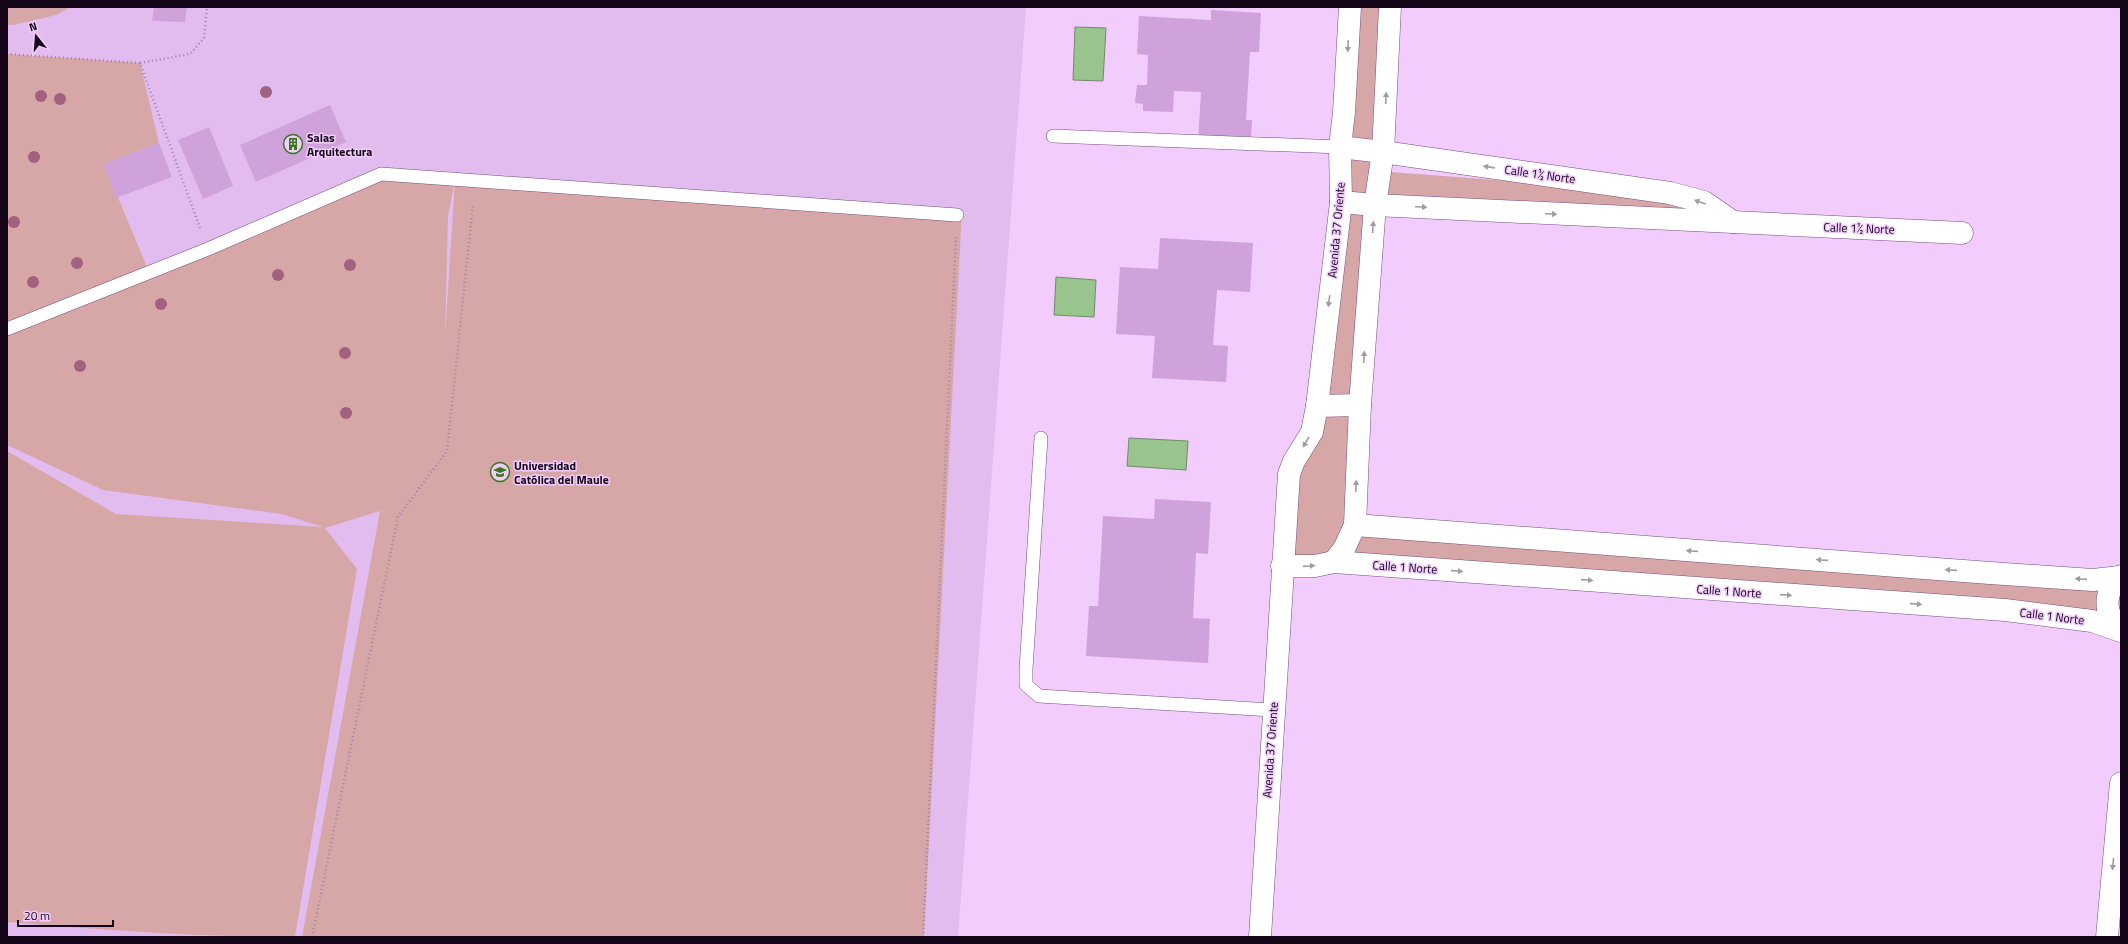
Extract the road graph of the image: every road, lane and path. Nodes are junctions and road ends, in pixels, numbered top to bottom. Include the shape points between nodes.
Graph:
1 (207, 7) edge
2 (1350, 7) edge
3 (1390, 7) edge
4 (7, 54) edge
5 (140, 63) junction
6 (1052, 136) dead end
7 (1340, 147) junction
8 (1383, 152) junction
9 (475, 180) junction
10 (1341, 202) junction
11 (1375, 205) junction
12 (957, 215) joint
13 (1733, 222) junction
14 (1962, 233) dead end
15 (208, 249) junction
16 (7, 328) edge
17 (1360, 405) junction
18 (1317, 406) junction
19 (1041, 438) dead end
20 (1355, 525) junction
21 (1334, 562) junction
22 (1282, 566) junction
23 (2120, 577) edge
24 (2121, 630) edge
25 (1273, 710) junction
26 (2121, 783) edge
27 (1259, 935) edge
28 (312, 937) edge
29 (923, 937) edge
30 (2107, 937) edge

1 - 5 path via 204,38 190,54
2 -> 7 street, Avenida 37 Oriente
8 -> 3 street
4 - 5 path
5 - 15 path
6 - 7 lane
7 - 8 street, Calle 1½ Norte
7 - 10 street, Avenida 37 Oriente
8 - 11 street
13 -> 8 street, Calle 1½ Norte via 1704,202 1670,193
9 - 12 lane
9 - 15 lane via 381,174
9 - 28 path via 446,451 398,517
10 - 11 street, Calle 1½ Norte
10 -> 18 street, Avenida 37 Oriente
11 -> 13 street, Calle 1½ Norte
17 -> 11 street
12 - 29 path
13 - 14 street, Calle 1½ Norte
15 - 16 lane
17 - 18 street
20 -> 17 street
18 -> 22 street, Avenida 37 Oriente via 1312,432 1289,474
19 - 25 lane via 1026,685 1039,696
20 - 21 street via 1344,549
23 -> 20 street via 2093,580 1990,573
22 -> 21 street via 1315,566
21 -> 24 street, Calle 1 Norte via 2005,610 2092,621
22 - 25 street, Avenida 37 Oriente
23 - 24 street via 2111,587 2107,599 2108,612 2114,624
25 - 27 street, Avenida 37 Oriente
26 -> 30 street

